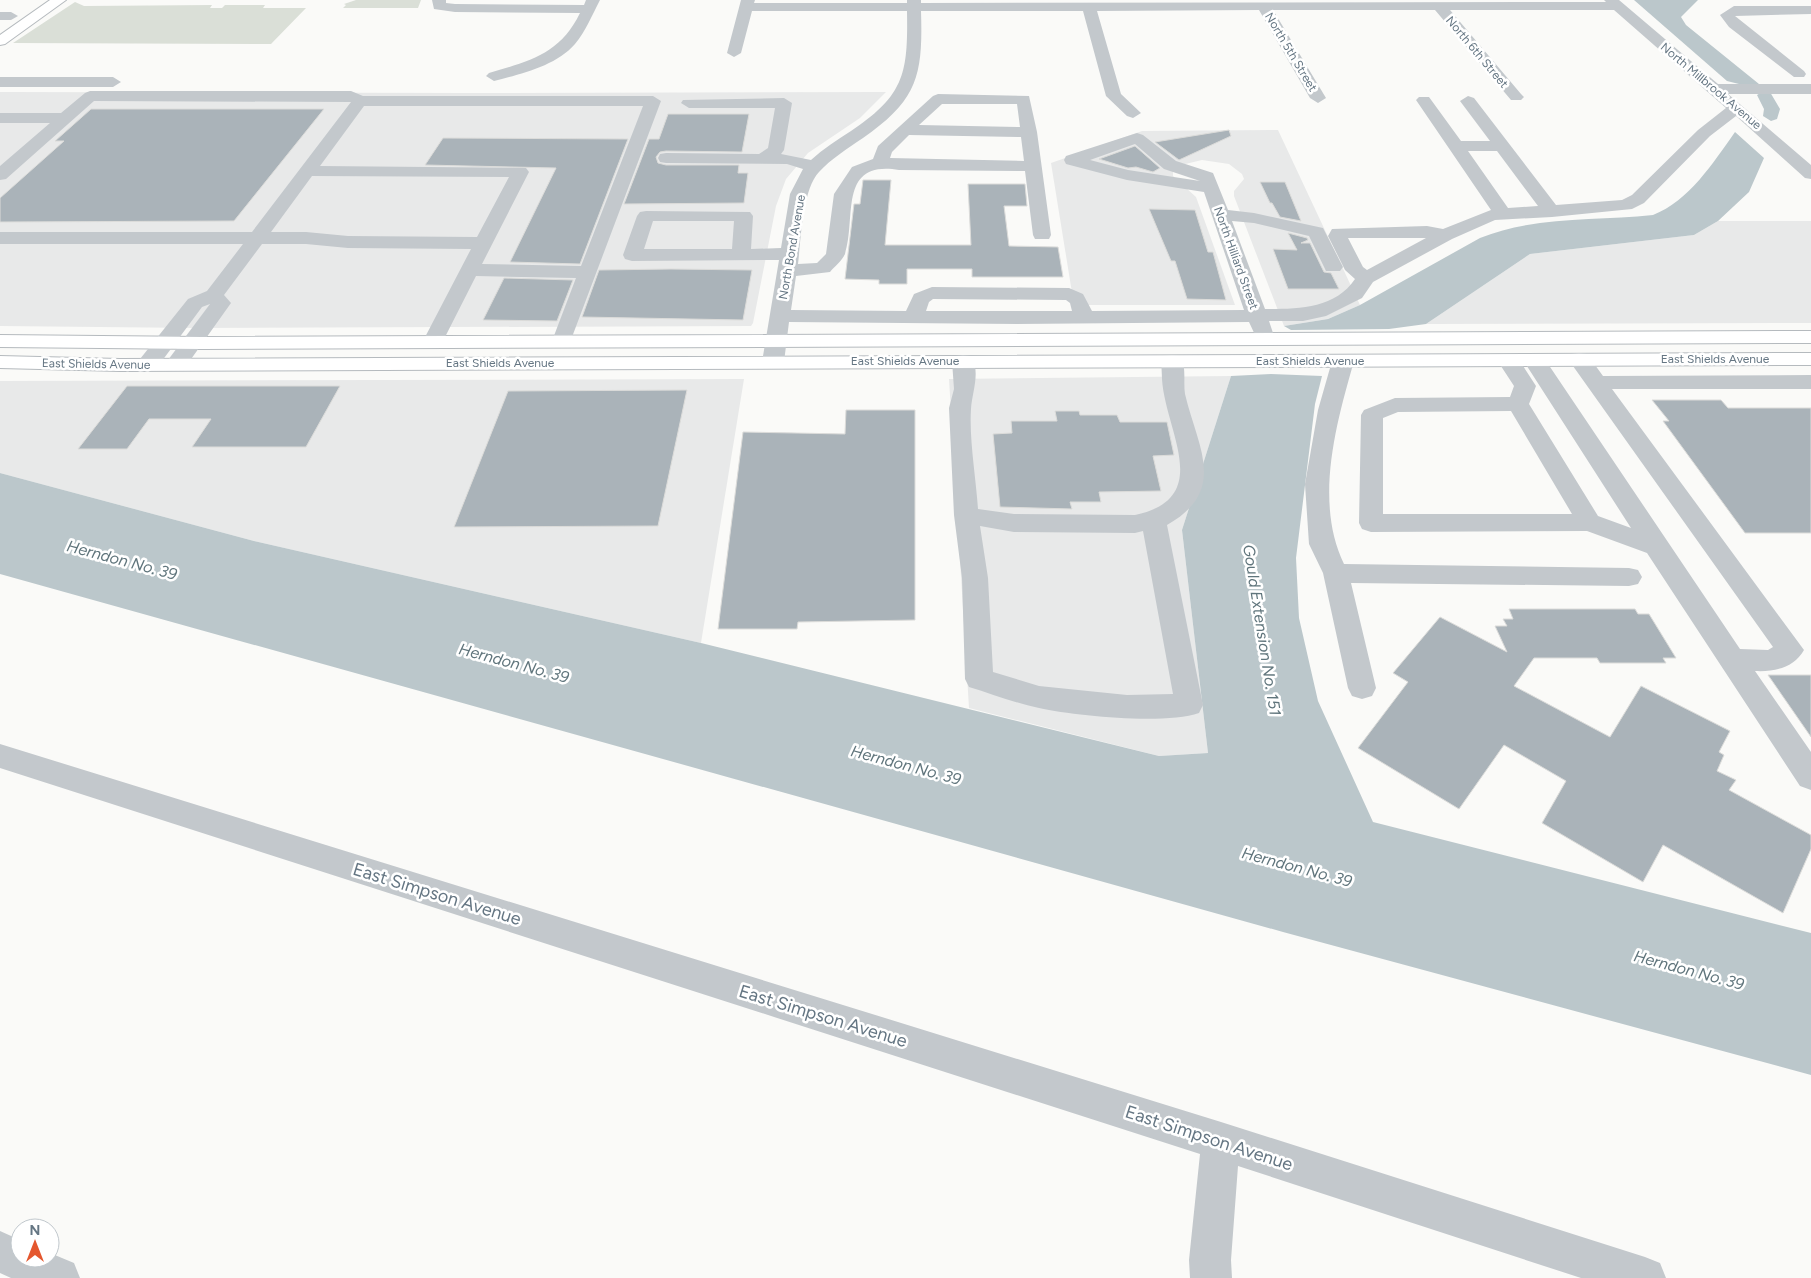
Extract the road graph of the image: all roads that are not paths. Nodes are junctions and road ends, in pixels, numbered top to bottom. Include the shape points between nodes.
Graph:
1 (59, 0) edge
2 (439, 3) edge
3 (914, 3) edge
4 (1615, 3) edge
5 (591, 4) edge
6 (747, 4) edge
7 (1439, 6) junction
8 (1089, 7) junction
9 (1264, 7) junction
10 (1811, 10) edge
11 (0, 41) edge
12 (734, 52) dead end
13 (1784, 62) junction
14 (1811, 62) edge
15 (1799, 74) dead end
16 (494, 76) dead end
17 (0, 82) edge
18 (221, 82) dead end
19 (1713, 89) junction
20 (1811, 89) edge
21 (1516, 97) dead end
22 (1318, 98) dead end
23 (1424, 100) dead end
24 (360, 101) junction
25 (1468, 101) dead end
26 (689, 103) dead end
27 (894, 104) junction
28 (1737, 106) junction
29 (922, 112) junction
30 (1133, 113) dead end
31 (978, 115) dead end
32 (1007, 116) dead end
33 (0, 118) edge
34 (65, 118) junction
35 (1028, 124) junction
36 (905, 130) junction
37 (847, 141) junction
38 (1778, 144) junction
39 (1802, 145) dead end
40 (917, 146) dead end
41 (1456, 146) junction
42 (1502, 146) junction
43 (1012, 149) dead end
44 (0, 150) edge
45 (29, 150) junction
46 (884, 153) junction
47 (666, 158) dead end
48 (762, 160) junction
49 (1033, 166) junction
50 (308, 171) junction
51 (810, 174) junction
52 (1811, 174) edge
53 (0, 175) edge
54 (1209, 183) junction
55 (1552, 212) junction
56 (1503, 214) junction
57 (1221, 215) junction
58 (1042, 235) dead end
59 (1445, 235) junction
60 (0, 238) edge
61 (257, 238) junction
62 (484, 243) junction
63 (740, 255) junction
64 (788, 262) junction
65 (469, 270) junction
66 (588, 272) junction
67 (1366, 278) junction
68 (214, 295) junction
69 (1347, 298) junction
70 (780, 316) junction
71 (1257, 317) junction
72 (1811, 337) edge
73 (1265, 339) junction
74 (0, 341) edge
75 (433, 341) junction
76 (562, 341) junction
77 (776, 341) junction
78 (165, 342) junction
79 (192, 342) junction
80 (1530, 349) junction
81 (1579, 359) junction
82 (1508, 360) junction
83 (963, 361) junction
84 (1172, 361) junction
85 (1343, 361) junction
86 (1809, 361) edge
87 (0, 362) edge
88 (773, 362) junction
89 (148, 364) junction
90 (176, 364) junction
91 (1811, 382) edge
92 (1596, 383) junction
93 (1334, 397) junction
94 (1518, 404) junction
95 (1372, 416) junction
96 (966, 515) junction
97 (1154, 520) junction
98 (1589, 522) junction
99 (1656, 547) junction
100 (1336, 573) junction
101 (1629, 576) dead end
102 (1732, 660) junction
103 (1362, 688) dead end
104 (0, 756) edge
105 (1811, 777) edge
106 (1221, 1141) junction
107 (0, 1252) edge
108 (59, 1278) edge
109 (1211, 1278) edge
110 (1645, 1278) edge

1 - 11 main road
2 - 5 street via 455,8
3 - 6 street
3 - 8 street
3 - 27 street via 912,72
4 - 7 street
4 - 19 street, North Millbrook Avenue
5 - 16 street via 565,45 526,66
6 - 12 street
7 - 9 street
7 - 21 street, North 6th Street
8 - 9 street
8 - 30 street via 1114,96
9 - 22 street, North 5th Street
10 - 13 street via 1734,10 1727,15
13 - 14 street
13 - 15 street
17 - 18 street
19 - 20 street
19 - 28 street, North Millbrook Avenue
23 - 41 street
24 - 34 street via 351,96 90,96
24 - 50 street
24 - 66 street via 654,101
25 - 42 street
26 - 48 street via 784,103 776,150
27 - 29 street
27 - 37 street
28 - 38 street, North Millbrook Avenue
28 - 55 street via 1704,133 1638,199 1626,205
29 - 31 street
29 - 35 street via 938,99
29 - 36 street
32 - 35 street
33 - 34 street
34 - 45 street
35 - 36 street
35 - 43 street
35 - 49 street
36 - 46 street
37 - 46 street
37 - 51 street
38 - 39 street
38 - 52 street, North Millbrook Avenue
40 - 46 street
41 - 42 street
41 - 56 street
42 - 55 street
44 - 45 street
45 - 53 street
46 - 49 street via 899,165
46 - 64 street via 858,171 843,194 835,255 823,268
47 - 48 street
48 - 51 street via 778,173
49 - 58 street
50 - 61 street
50 - 62 street via 520,172
51 - 64 street, North Bond Avenue via 799,194
54 - 54 street via 1127,175 1072,160 1137,138 1170,165
54 - 57 street, North Hilliard Street
55 - 56 street
56 - 59 street via 1486,217
57 - 69 street via 1254,218 1316,232
57 - 71 street, North Hilliard Street
59 - 67 street
59 - 67 street via 1427,232 1339,233 1337,236 1355,270
60 - 61 street
61 - 62 street
61 - 68 street
62 - 65 street
63 - 63 street via 682,255 632,255 646,216 744,216
63 - 64 street
64 - 70 street, North Bond Avenue
65 - 66 street
65 - 75 street
66 - 76 street
67 - 69 street via 1355,294
68 - 78 street via 195,303
68 - 79 street via 221,303
69 - 71 street via 1319,312
70 - 71 street
70 - 77 street, North Bond Avenue
71 - 73 street, North Hilliard Street
72 - 80 main road, East Shields Avenue
73 - 77 main road, East Shields Avenue
73 - 80 main road, East Shields Avenue
73 - 84 main road via 1261,344 1242,350 1185,351
74 - 78 main road, East Shields Avenue
75 - 76 main road, East Shields Avenue
75 - 79 main road, East Shields Avenue
76 - 77 main road, East Shields Avenue
77 - 88 street, North Bond Avenue
78 - 79 main road, East Shields Avenue
78 - 89 street
79 - 90 street
80 - 81 main road, East Shields Avenue
80 - 82 main road, East Shields Avenue
80 - 85 main road via 1357,350 1346,354
80 - 99 street
81 - 86 main road, East Shields Avenue
81 - 92 street
82 - 85 main road, East Shields Avenue
82 - 94 street via 1525,386
83 - 84 main road, East Shields Avenue
83 - 88 main road, East Shields Avenue
83 - 96 street via 965,389 960,408
84 - 85 main road, East Shields Avenue
84 - 97 street via 1174,392 1192,460 1193,478 1185,498 1176,509
85 - 93 street
87 - 89 main road, East Shields Avenue
88 - 90 main road, East Shields Avenue
89 - 90 main road, East Shields Avenue
91 - 92 street
92 - 102 street via 1790,650 1772,661
93 - 95 street
93 - 100 street via 1317,484 1322,544
94 - 95 street via 1395,404
94 - 98 street
95 - 98 street via 1371,523
96 - 97 street via 1014,523 1135,524
96 - 97 street via 975,578 979,679 1040,697 1127,707 1189,705
98 - 99 street
99 - 102 street
100 - 101 street
100 - 103 street
102 - 105 street
104 - 106 street, East Simpson Avenue
106 - 109 street
106 - 110 street, East Simpson Avenue
107 - 108 street

